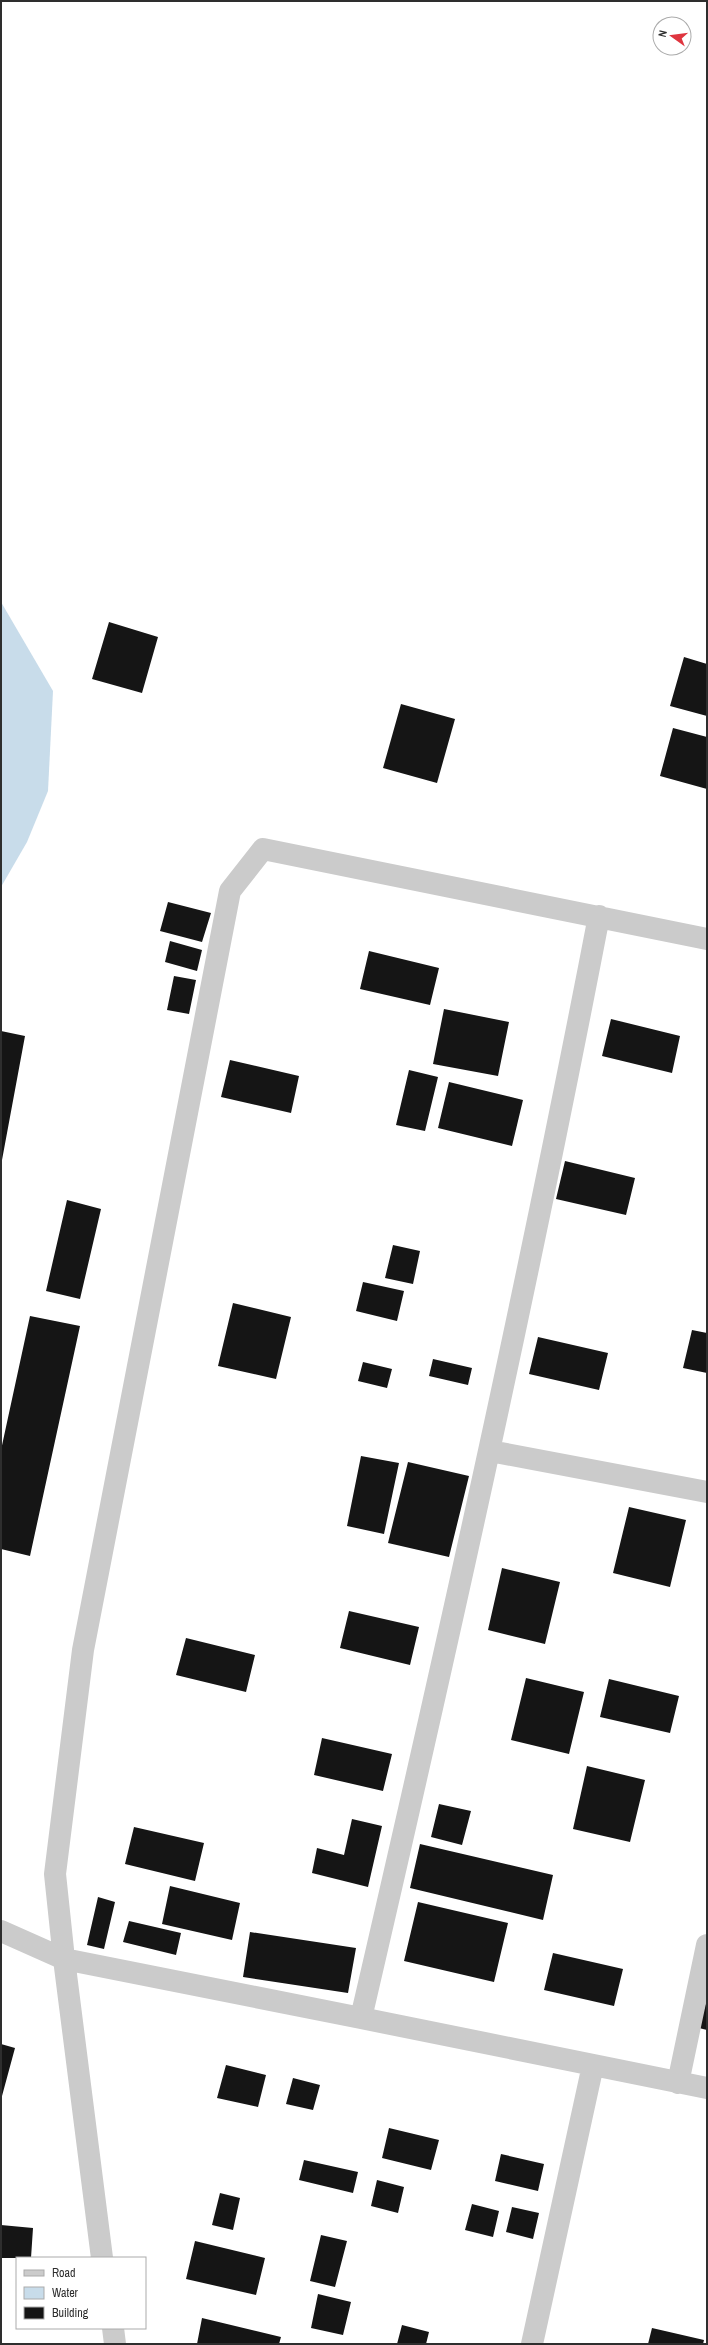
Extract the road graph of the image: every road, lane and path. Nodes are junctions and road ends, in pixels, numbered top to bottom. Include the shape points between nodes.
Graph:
1 (599, 916) junction
2 (707, 939) edge
3 (490, 1451) junction
4 (707, 1492) edge
5 (1, 1931) edge
6 (707, 1945) edge
7 (64, 1959) junction
8 (361, 2018) junction
9 (593, 2065) junction
10 (678, 2083) junction
11 (707, 2088) edge
12 (102, 2257) edge
13 (113, 2329) edge
14 (115, 2344) edge
15 (532, 2344) edge

1 - 2 street
1 - 3 street via 559,1123
1 - 7 street via 263,849 230,892 83,1650 55,1874
3 - 4 street
3 - 8 street
5 - 7 street
6 - 10 street
7 - 8 street
7 - 12 street
8 - 9 street
9 - 10 street
9 - 15 street
10 - 11 street
13 - 14 street

